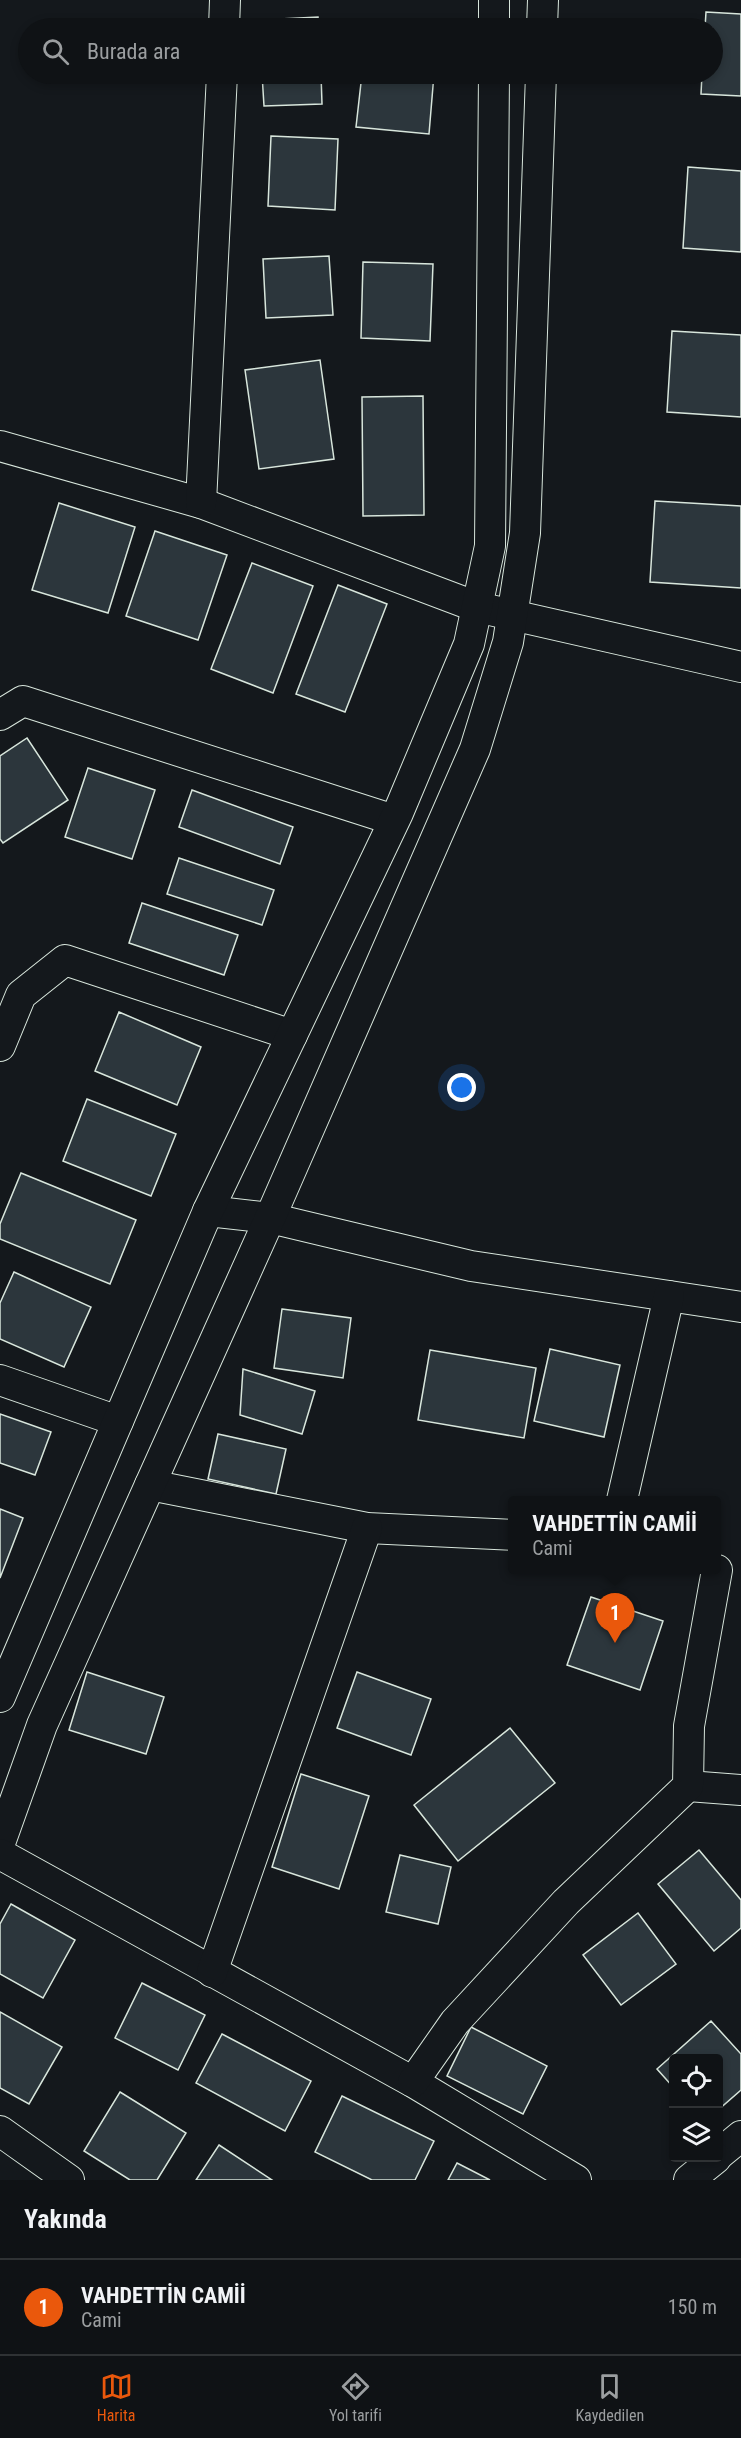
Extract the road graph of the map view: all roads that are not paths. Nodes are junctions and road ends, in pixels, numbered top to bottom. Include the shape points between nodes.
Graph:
1 (225, 0) edge
2 (494, 0) edge
3 (543, 0) edge
4 (224, 18) edge
5 (494, 18) edge
6 (542, 18) edge
7 (222, 84) edge
8 (494, 84) edge
9 (541, 84) edge
10 (0, 446) edge
11 (201, 503) junction
12 (477, 607) junction
13 (512, 616) junction
14 (741, 667) edge
15 (0, 715) edge
16 (394, 820) junction
17 (292, 1035) junction
18 (0, 1046) edge
19 (208, 1210) junction
20 (270, 1218) junction
21 (669, 1296) junction
22 (741, 1307) edge
23 (0, 1380) edge
24 (118, 1421) junction
25 (150, 1485) junction
26 (623, 1496) edge
27 (367, 1528) junction
28 (508, 1535) edge
29 (720, 1574) edge
30 (0, 1697) edge
31 (688, 1786) junction
32 (741, 1790) edge
33 (0, 1843) edge
34 (0, 1854) edge
35 (212, 1972) junction
36 (413, 2082) junction
37 (0, 2131) edge
38 (741, 2136) edge
39 (723, 2151) edge
40 (710, 2162) edge
41 (69, 2180) edge
42 (576, 2180) edge
43 (689, 2180) edge

1 - 4 street
2 - 5 street
3 - 6 street
7 - 11 street
8 - 12 street via 490,546
9 - 13 street via 525,533
10 - 11 street
11 - 12 street
12 - 13 street
12 - 16 street via 469,644
13 - 14 street
13 - 20 street via 508,642 475,749
15 - 16 street via 23,701
16 - 17 street
17 - 18 street via 65,960 21,995
17 - 19 street
19 - 20 street
19 - 24 street
20 - 21 street via 471,1266
20 - 25 street
21 - 22 street
21 - 26 street
23 - 24 street
24 - 30 street
25 - 27 street
25 - 33 street via 42,1725
27 - 28 street
27 - 35 street
29 - 31 street via 689,1726
31 - 32 street
31 - 36 street via 566,1902 454,2022
34 - 35 street
35 - 36 street
36 - 42 street
37 - 41 street
38 - 39 street
40 - 43 street

